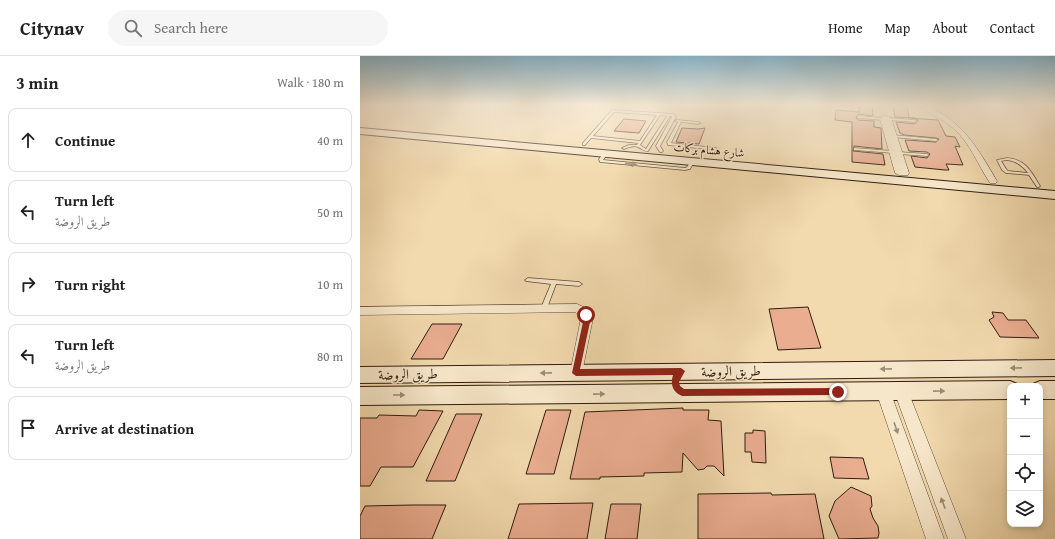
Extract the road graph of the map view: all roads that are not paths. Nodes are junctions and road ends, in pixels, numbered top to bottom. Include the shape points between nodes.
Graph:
1 (391, 128) edge
2 (599, 128) edge
3 (652, 128) edge
4 (659, 128) edge
5 (668, 128) edge
6 (677, 128) edge
7 (888, 128) edge
8 (889, 128) edge
9 (959, 128) edge
10 (360, 131) edge
11 (893, 136) junction
12 (502, 140) junction
13 (936, 140) dead end
14 (587, 141) junction
15 (643, 147) junction
16 (855, 149) dead end
17 (661, 151) junction
18 (710, 151) junction
19 (896, 153) junction
20 (927, 155) dead end
21 (815, 169) junction
22 (902, 173) junction
23 (993, 182) junction
24 (1033, 185) junction
25 (1055, 187) edge
26 (1055, 196) edge
27 (528, 280) dead end
28 (554, 282) junction
29 (579, 284) dead end
30 (544, 308) junction
31 (360, 311) edge
32 (1055, 368) edge
33 (681, 371) junction
34 (622, 372) junction
35 (576, 373) junction
36 (360, 375) edge
37 (1007, 390) edge
38 (1043, 390) edge
39 (1055, 390) edge
40 (892, 391) junction
41 (620, 393) junction
42 (682, 393) junction
43 (360, 396) edge
44 (935, 539) edge
45 (957, 539) edge

1 - 12 street, شارع هشام بركات
2 - 14 lane
3 - 15 lane
4 - 15 lane
5 - 17 lane via 658,146
6 - 18 lane via 669,144
7 - 19 street
8 - 11 street
9 - 23 street
10 - 12 street, شارع هشام بركات
11 - 13 lane
11 - 19 street
12 - 14 street, شارع هشام بركات
12 -> 21 street, شارع هشام بركات via 605,154
14 - 15 lane
14 - 15 street, شارع هشام بركات via 624,148
15 - 17 street, شارع هشام بركات
16 - 19 lane
17 - 18 street, شارع هشام بركات
18 - 21 street, شارع هشام بركات
19 - 20 lane
19 - 22 street
21 - 22 street, شارع هشام بركات
21 - 24 street, شارع هشام بركات
22 - 23 street, شارع هشام بركات
23 - 24 street, شارع هشام بركات
24 - 24 lane via 1020,161 999,160 1004,170
24 - 25 street, شارع هشام بركات
24 - 26 street, شارع هشام بركات
27 - 28 lane
28 - 29 lane
28 - 30 lane
30 - 31 street
30 - 35 street via 577,308 586,315
32 -> 33 street, طريق الروضة
33 - 34 street, طريق الروضة
33 - 42 street via 675,382
34 - 35 street, طريق الروضة
34 - 41 street via 627,382
35 -> 36 street, طريق الروضة
40 -> 37 street, طريق الروضة
38 - 39 street
40 - 42 street, طريق الروضة
40 -> 44 street
45 -> 40 street
41 - 42 street, طريق الروضة
43 -> 41 street, طريق الروضة

